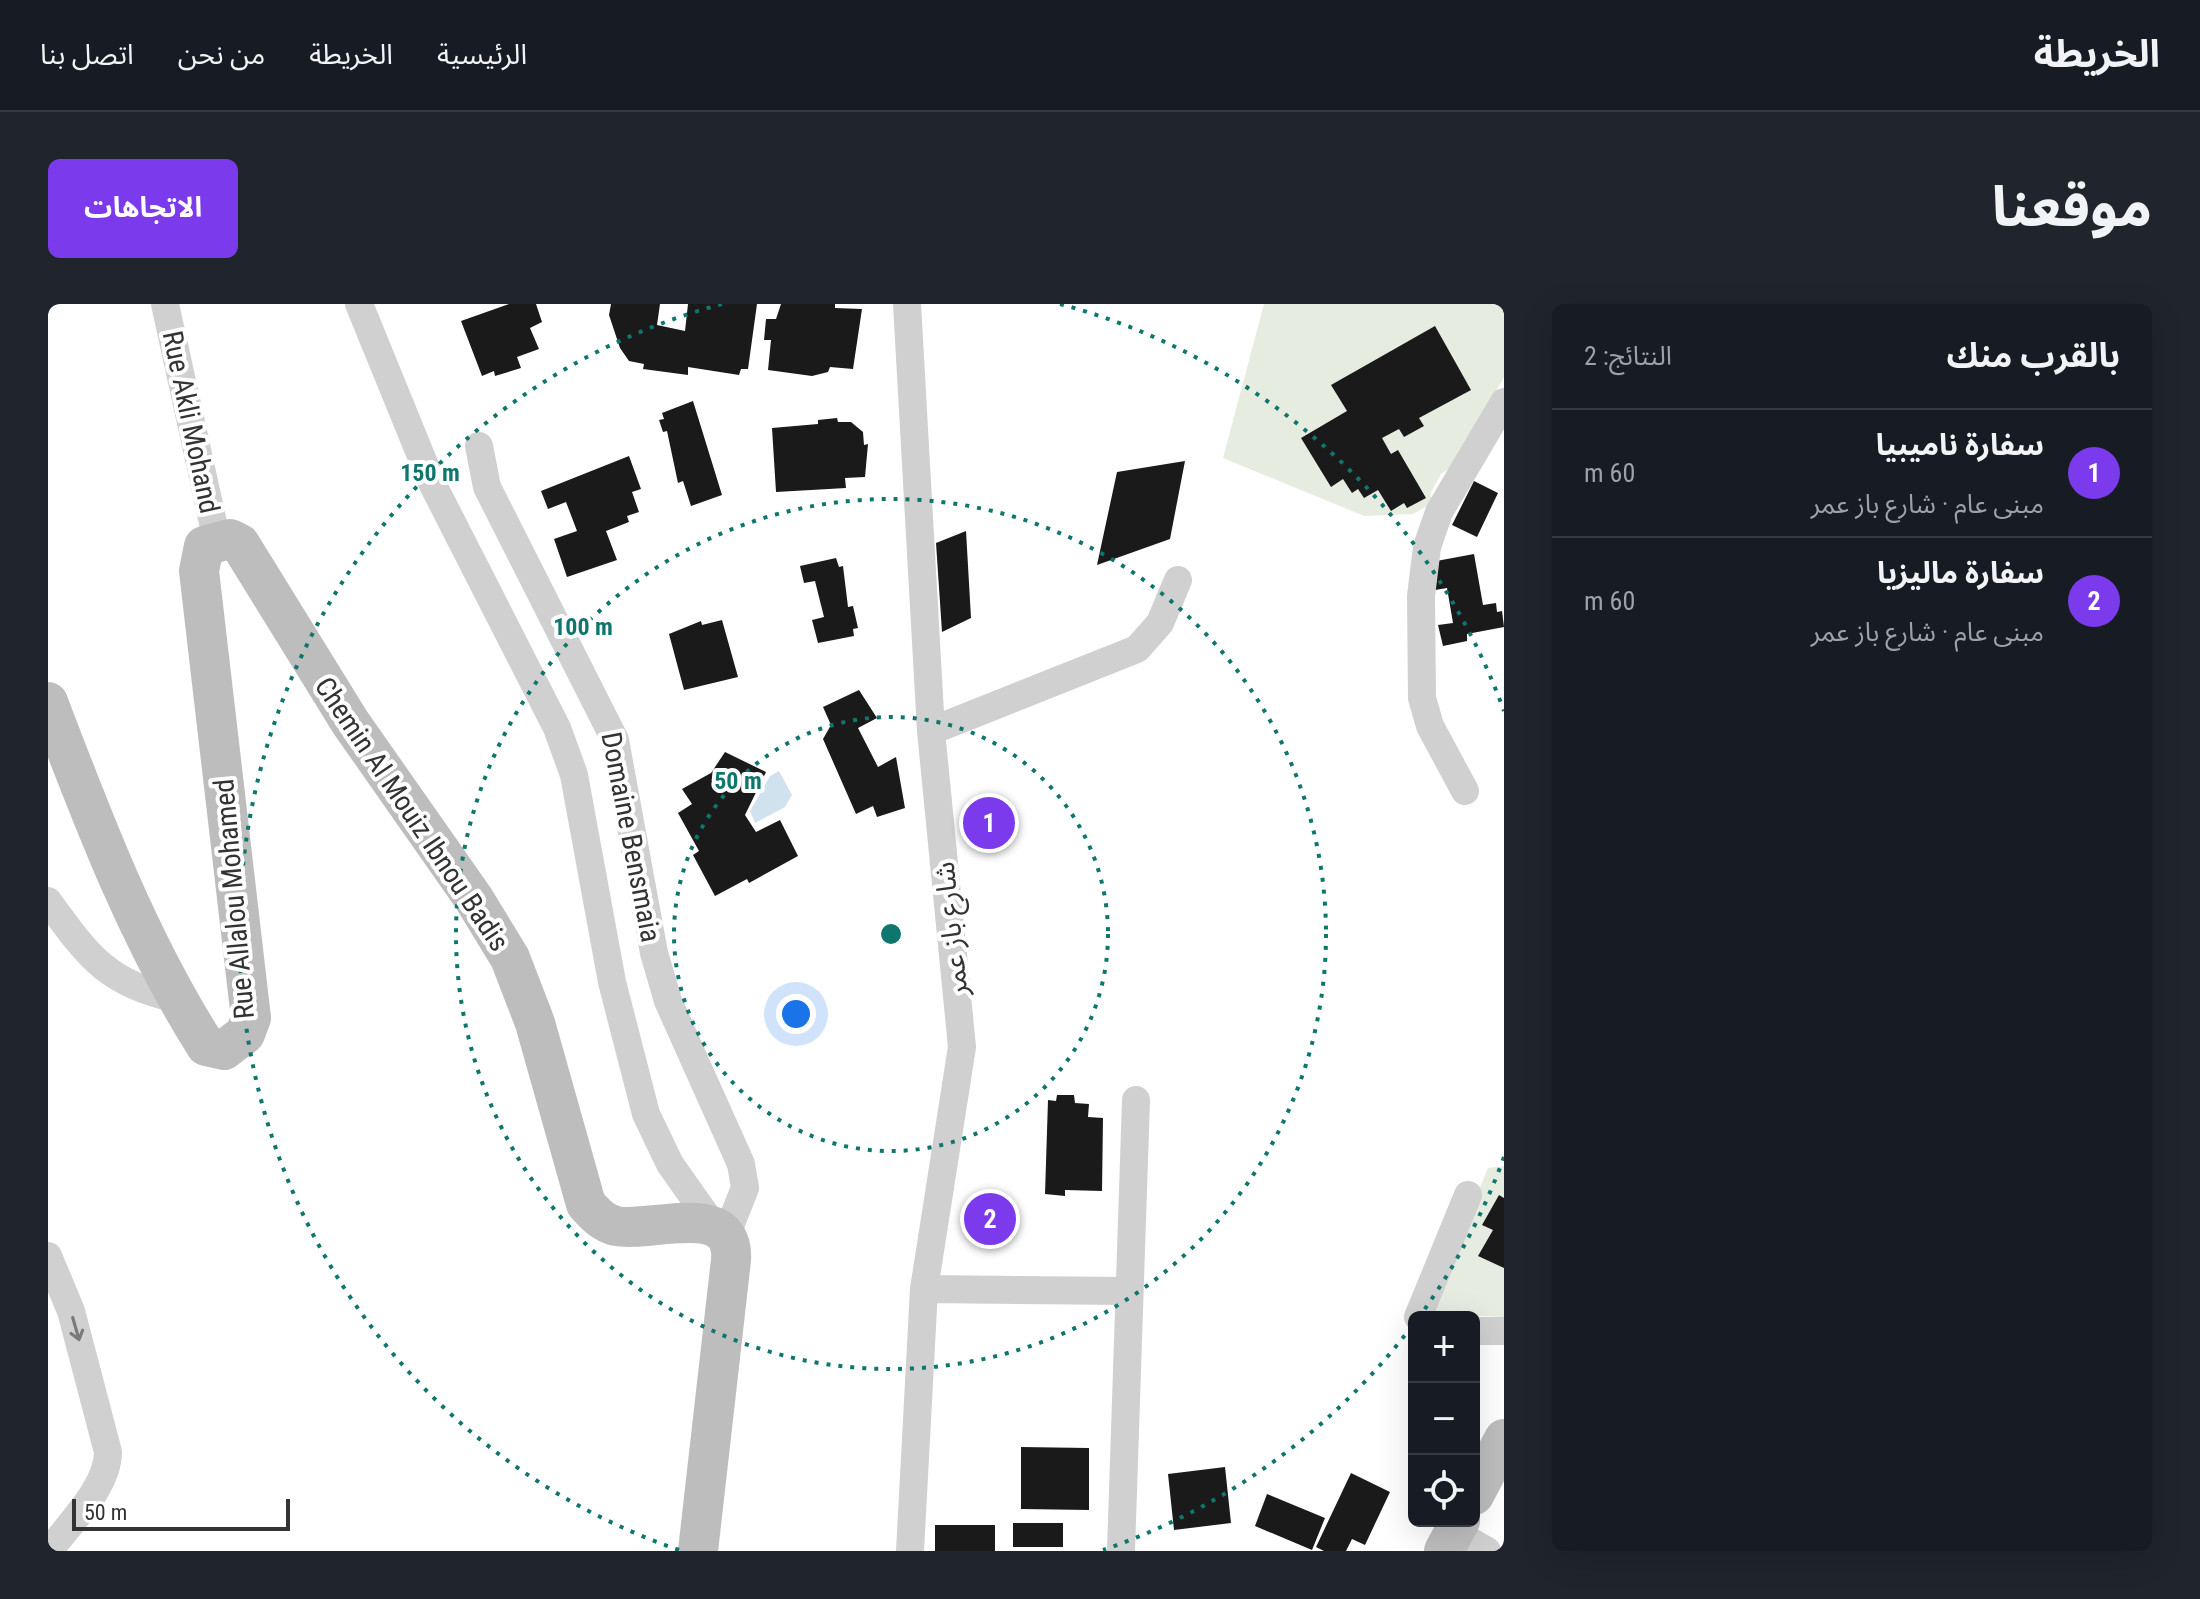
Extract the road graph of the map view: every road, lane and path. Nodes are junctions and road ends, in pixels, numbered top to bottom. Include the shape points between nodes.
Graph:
1 (165, 304) edge
2 (359, 304) edge
3 (907, 304) edge
4 (1504, 402) edge
5 (479, 446) dead end
6 (217, 541) junction
7 (1178, 580) dead end
8 (48, 702) edge
9 (931, 731) junction
10 (1465, 791) dead end
11 (48, 901) edge
12 (177, 999) junction
13 (1136, 1100) dead end
14 (1468, 1195) dead end
15 (719, 1230) junction
16 (48, 1256) edge
17 (924, 1289) junction
18 (1129, 1291) junction
19 (1420, 1311) edge
20 (1480, 1331) edge
21 (1504, 1331) edge
22 (1504, 1439) edge
23 (1480, 1484) edge
24 (49, 1551) edge
25 (698, 1551) edge
26 (910, 1551) edge
27 (1121, 1551) edge

1 - 6 street, Rue Akli Mohand
2 - 15 street via 432,483 557,728 577,787 612,982 646,1114 670,1164
3 - 9 street, شارع باز عمر
4 - 10 street via 1439,512 1427,547 1423,584 1422,698 1430,726
5 - 15 street, Domaine Bensmaia via 487,487 615,740 657,965 741,1164 745,1188
6 - 12 street, Rue Allalou Mohamed via 204,546 199,571 251,1018 245,1034 224,1050 213,1050
6 - 15 street, Chemin Al Mouiz Ibnou Badis via 240,544 381,771 510,958 535,1023 586,1204 614,1226
7 - 9 street via 1160,623 1137,649
8 - 12 street, Rue Allalou Mohamed via 100,837
9 - 17 street, شارع باز عمر via 962,1047
11 - 12 street via 107,972 133,988
13 - 18 street
14 - 19 street
15 - 25 street via 731,1260
16 -> 24 street via 71,1311 108,1452 99,1482
17 - 18 street
17 - 26 street, شارع باز عمر
18 - 27 street
20 - 21 street
22 - 23 street

